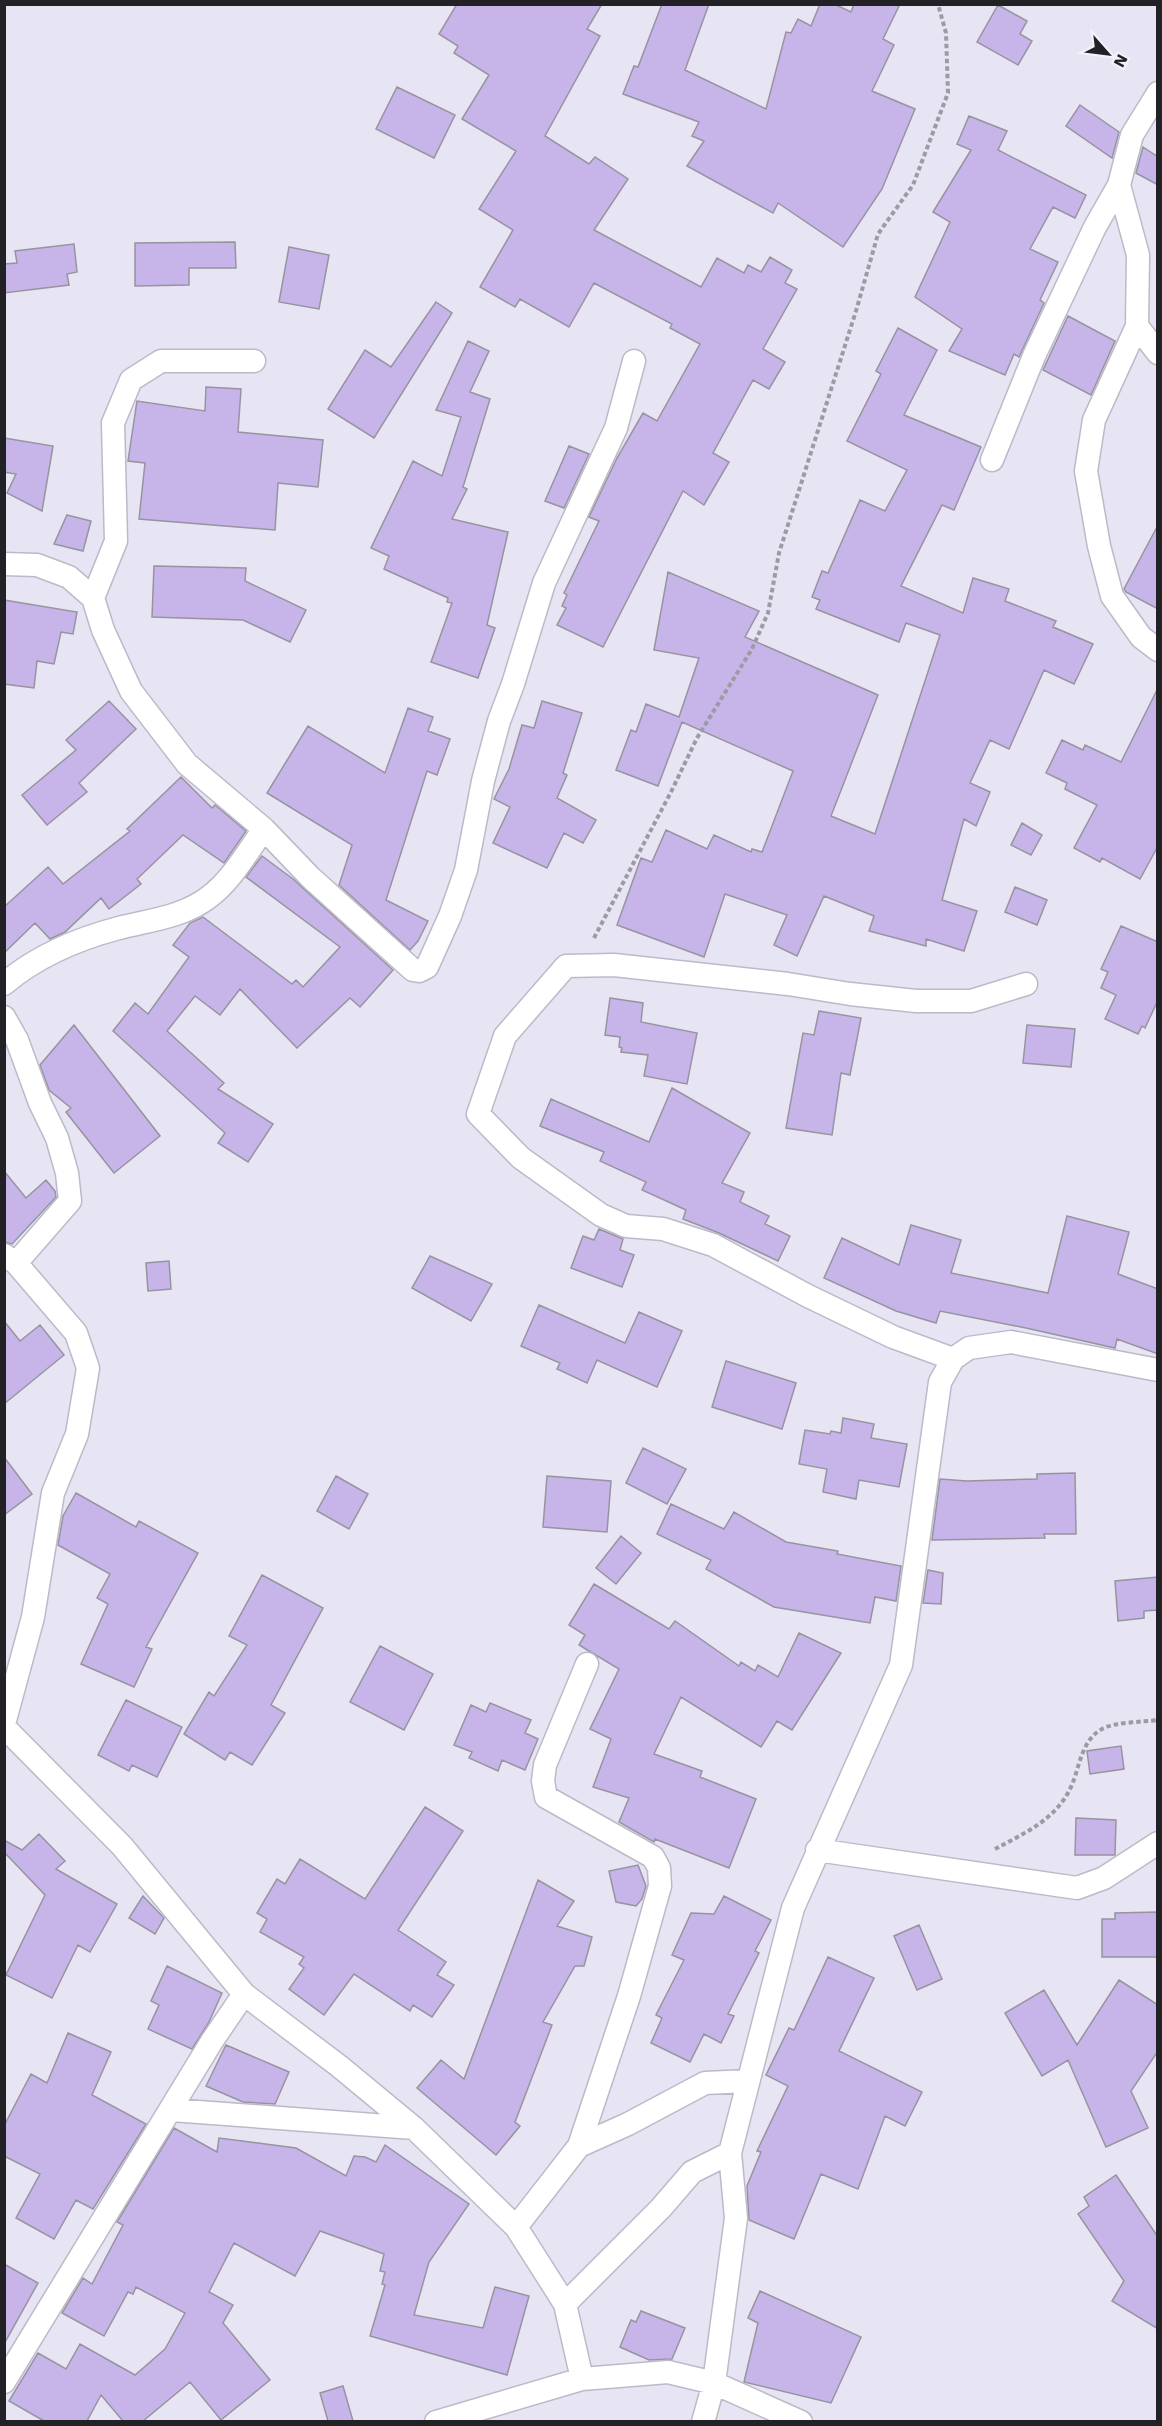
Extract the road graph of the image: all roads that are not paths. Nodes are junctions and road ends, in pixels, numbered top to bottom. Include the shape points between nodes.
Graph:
1 (1158, 93) edge
2 (1119, 185) junction
3 (1137, 326) junction
4 (1158, 353) edge
5 (254, 361) dead end
6 (634, 361) dead end
7 (993, 460) dead end
8 (4, 564) edge
9 (93, 598) junction
10 (1158, 650) edge
11 (264, 829) junction
12 (4, 984) edge
13 (1026, 984) dead end
14 (4, 1017) edge
15 (10, 1259) edge
16 (953, 1359) junction
17 (1158, 1370) edge
18 (587, 1664) dead end
19 (4, 1726) edge
20 (1158, 1843) edge
21 (817, 1850) junction
22 (244, 1994) junction
23 (748, 2081) junction
24 (171, 2110) junction
25 (414, 2128) junction
26 (579, 2146) junction
27 (730, 2153) junction
28 (516, 2227) junction
29 (566, 2304) junction
30 (582, 2379) junction
31 (4, 2382) edge
32 (714, 2383) junction
33 (436, 2421) edge
34 (703, 2421) edge
35 (801, 2421) edge

1 - 2 street via 1132,135
2 - 3 street via 1138,255
2 - 7 street via 1034,356
3 - 4 street
3 - 10 street via 1094,420 1086,471 1112,596 1141,637
5 - 9 street via 161,361 131,380 113,423 116,541
6 - 11 street via 616,428 541,593 499,721 466,870 427,968 413,970 310,877
8 - 9 street via 37,565 69,577
9 - 11 street via 131,691 187,764
11 - 12 street via 229,878 210,897 180,914 116,929 52,951
13 - 16 street via 971,1001 916,1001 614,965 566,966 505,1036 478,1114 521,1158 602,1215 626,1226 663,1229 712,1245 872,1327
14 - 15 street via 57,1138 68,1173 70,1201
15 - 19 street via 76,1333 88,1368 77,1434 53,1493 33,1617
16 - 17 street via 969,1348 1011,1342
16 - 21 street via 940,1382 901,1665
18 - 26 street via 544,1765 546,1797 653,1857 659,1868 660,1886 629,1996
19 - 22 street via 122,1845
20 - 21 street via 1104,1878 1077,1888
21 - 23 street via 793,1908
22 - 24 street
22 - 25 street
23 - 26 street via 705,2083
23 - 27 street
24 - 25 street
24 - 31 street
25 - 28 street
26 - 28 street
27 - 29 street via 692,2172
27 - 32 street via 736,2218
28 - 29 street
29 - 30 street
30 - 32 street via 668,2372
30 - 33 street
32 - 34 street
32 - 35 street

